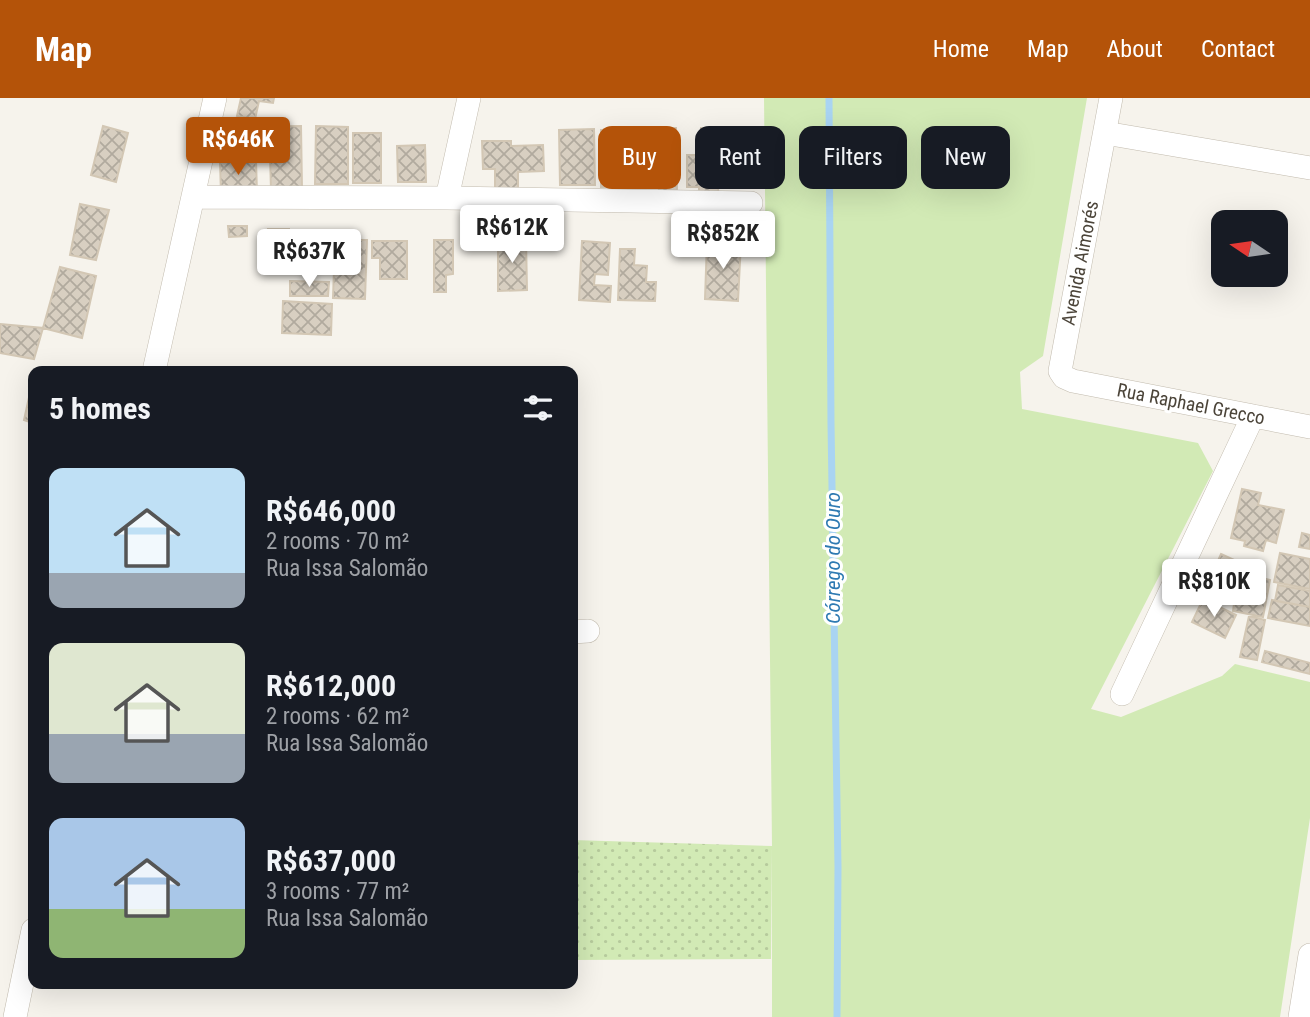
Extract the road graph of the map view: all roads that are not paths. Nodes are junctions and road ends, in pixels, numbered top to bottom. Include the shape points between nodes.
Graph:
1 (215, 98) edge
2 (469, 98) edge
3 (1111, 98) edge
4 (1105, 133) junction
5 (1310, 168) edge
6 (193, 197) junction
7 (447, 198) junction
8 (751, 203) dead end
9 (155, 366) edge
10 (1073, 381) joint
11 (1253, 416) junction
12 (1310, 427) edge
13 (1122, 694) dead end
14 (28, 954) edge
15 (1310, 955) edge
16 (1307, 993) edge
17 (15, 1017) edge
18 (1300, 1017) edge

1 - 6 street
2 - 7 street
3 - 4 street, Avenida Aimorés
4 - 5 street
4 - 10 street, Avenida Aimorés via 1060,371
6 - 7 street
6 - 9 street
7 - 8 street
10 - 11 street, Rua Raphael Grecco
11 - 12 street, Rua Raphael Grecco
11 - 13 street
14 - 17 street
15 - 16 street
16 - 18 street

